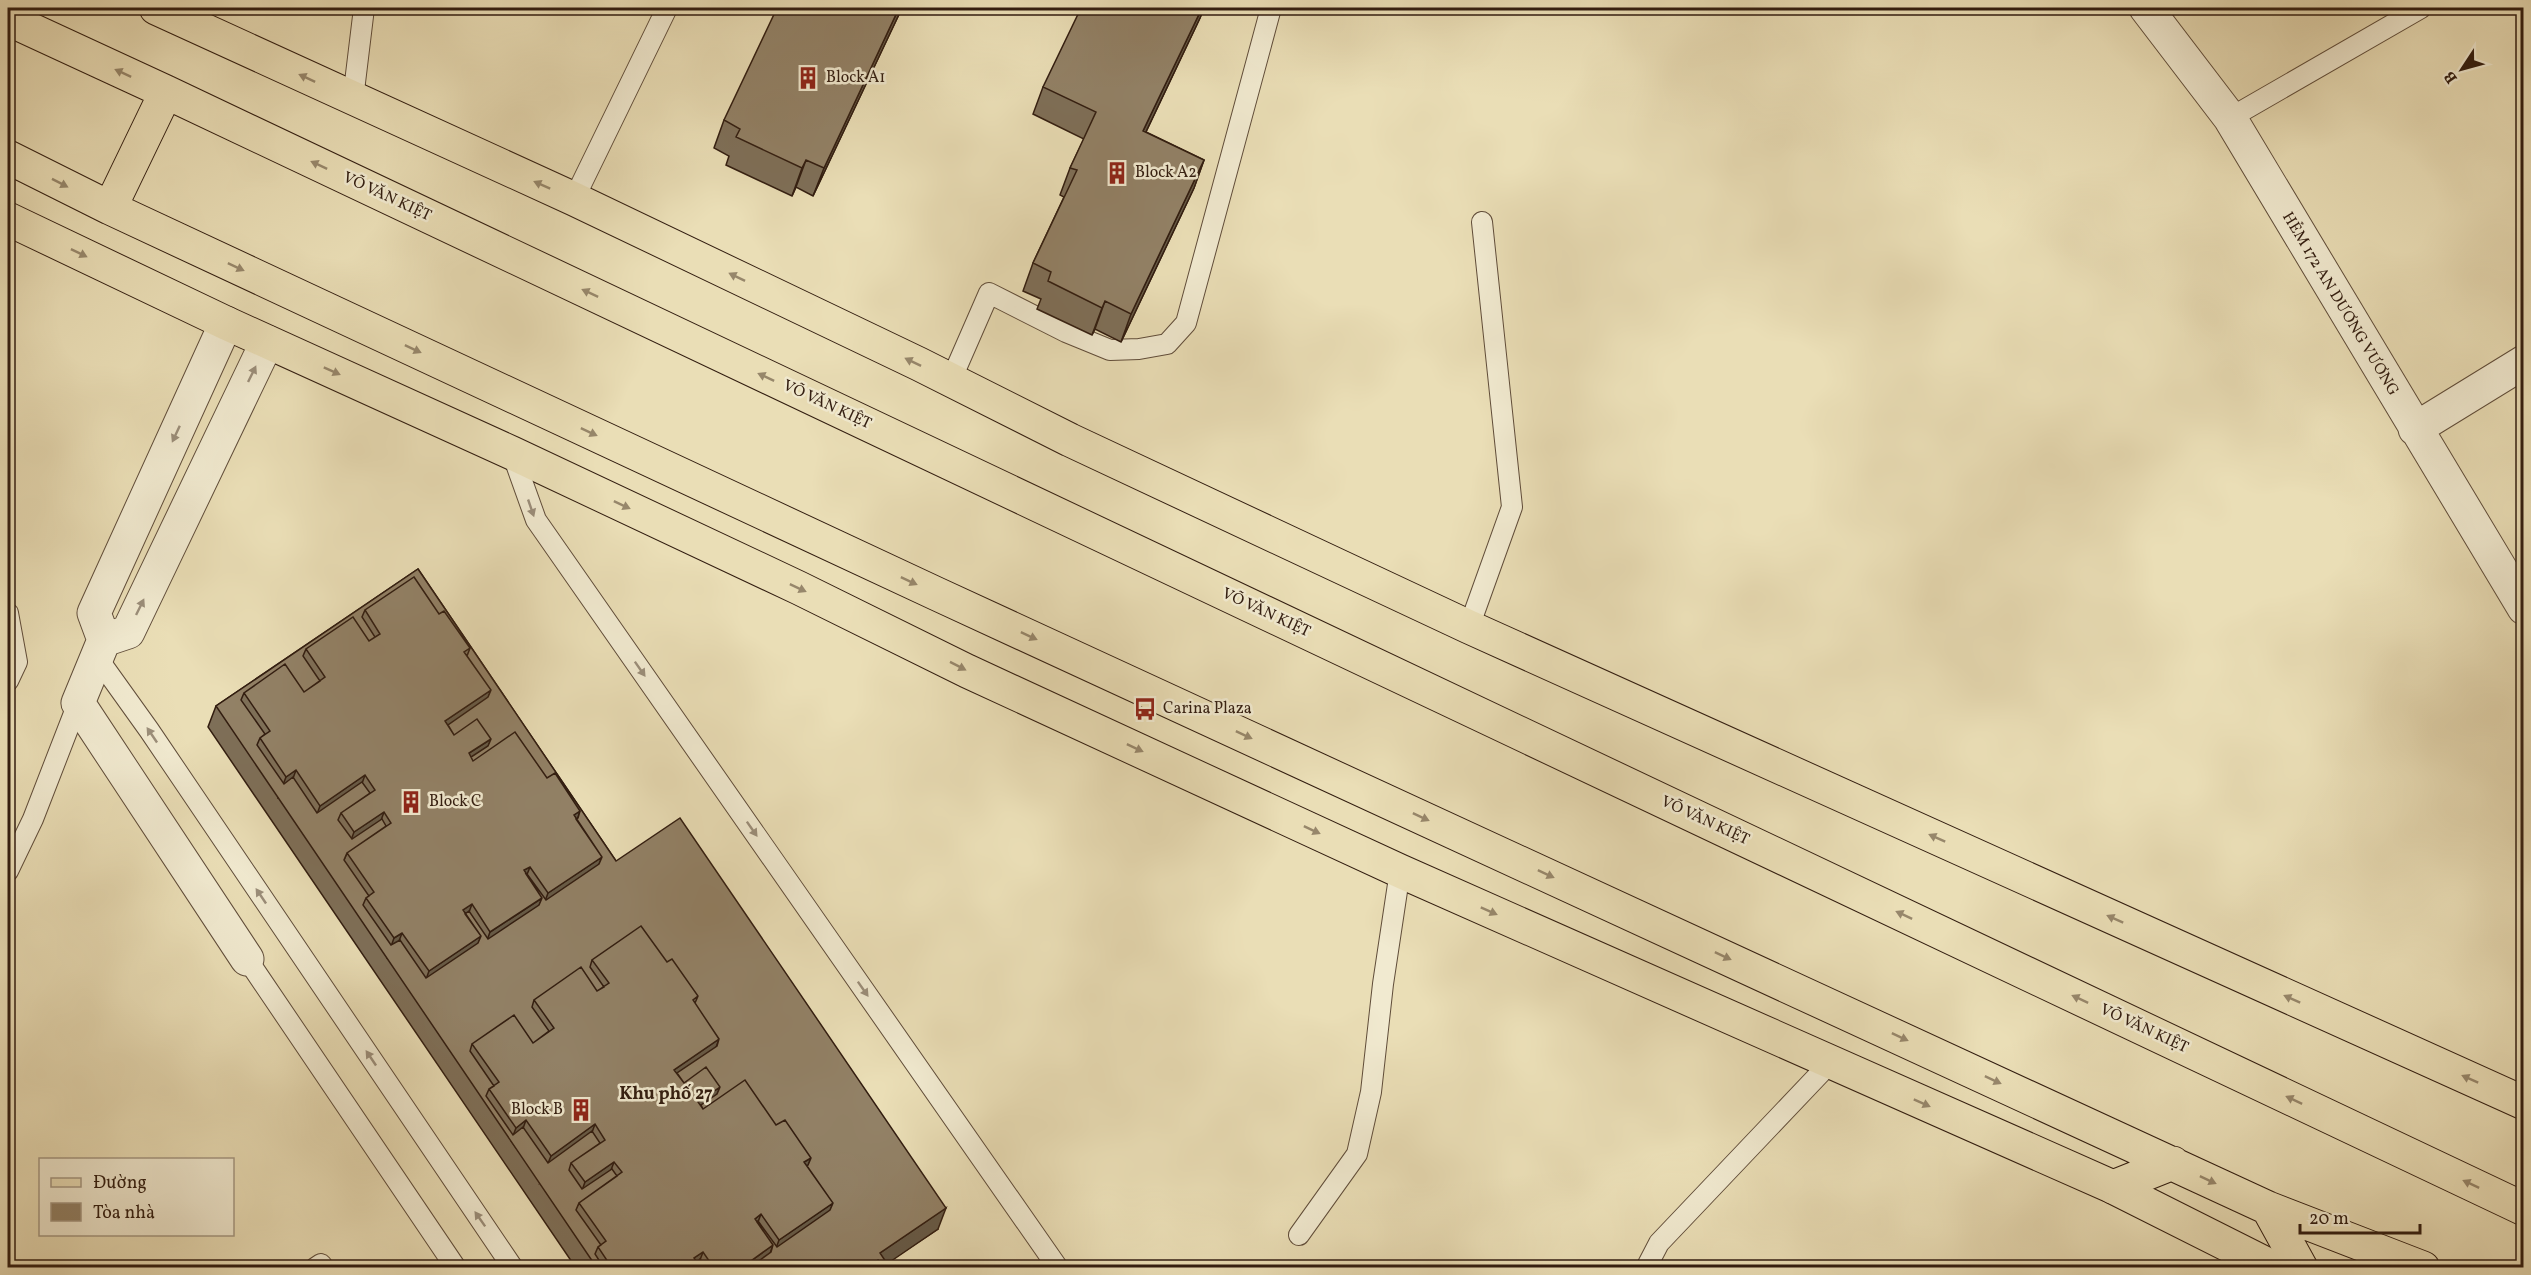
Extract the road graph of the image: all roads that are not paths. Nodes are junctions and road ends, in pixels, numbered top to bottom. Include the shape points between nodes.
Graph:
1 (156, 8) edge
2 (364, 8) edge
3 (667, 8) edge
4 (1271, 8) edge
5 (2146, 8) edge
6 (2421, 8) edge
7 (8, 20) edge
8 (166, 92) junction
9 (353, 99) junction
10 (2230, 118) junction
11 (8, 157) edge
12 (574, 199) junction
13 (110, 208) junction
14 (8, 219) edge
15 (1482, 222) dead end
16 (226, 323) junction
17 (267, 342) junction
18 (2523, 362) edge
19 (951, 381) junction
20 (191, 400) junction
21 (230, 419) junction
22 (2415, 429) junction
23 (512, 453) junction
24 (2523, 608) edge
25 (8, 613) edge
26 (1469, 627) junction
27 (100, 648) junction
28 (8, 681) edge
29 (78, 703) junction
30 (8, 871) edge
31 (1400, 871) junction
32 (247, 959) joint
33 (1830, 1063) junction
34 (2523, 1103) edge
35 (2173, 1163) junction
36 (2113, 1188) junction
37 (2268, 1208) junction
38 (2523, 1209) edge
39 (1299, 1235) dead end
40 (315, 1268) edge
41 (324, 1268) edge
42 (456, 1268) edge
43 (513, 1268) edge
44 (1058, 1268) edge
45 (1646, 1268) edge
46 (2274, 1268) edge
47 (2301, 1268) edge
48 (2423, 1268) edge

9 -> 1 main road
2 - 9 lane
3 - 12 lane
4 - 19 lane via 1185,323 1167,344 1110,350 989,293
5 - 10 street, HẺM 172 AN DƯƠNG VƯƠNG
6 - 10 lane
8 -> 7 main road, VÕ VĂN KIỆT
8 - 13 main road
38 -> 8 main road, VÕ VĂN KIỆT
12 -> 9 main road
10 - 22 street, HẺM 172 AN DƯƠNG VƯƠNG
11 -> 13 main road
19 -> 12 main road
13 -> 35 main road
14 -> 16 main road
15 - 26 lane via 1512,507
16 - 17 main road
16 - 20 street
21 -> 17 street
17 -> 23 main road
18 - 22 street
19 - 26 main road
20 - 21 street
20 -> 27 street via 94,613
27 -> 21 street via 128,632
22 - 24 street, HẺM 172 AN DƯƠNG VƯƠNG
23 -> 31 main road via 978,676
23 -> 44 lane via 536,520
25 - 28 lane via 17,662
34 -> 26 main road
27 - 29 street
43 -> 27 lane via 149,730
29 - 30 lane via 33,819
29 - 32 street
31 -> 33 main road
31 - 39 lane via 1371,1092 1357,1154
32 - 42 lane
33 -> 36 main road
33 - 45 lane via 1659,1243
35 - 36 main road
35 -> 37 main road
36 - 46 main road
37 - 47 main road
37 - 48 main road
40 - 41 lane via 321,1264

